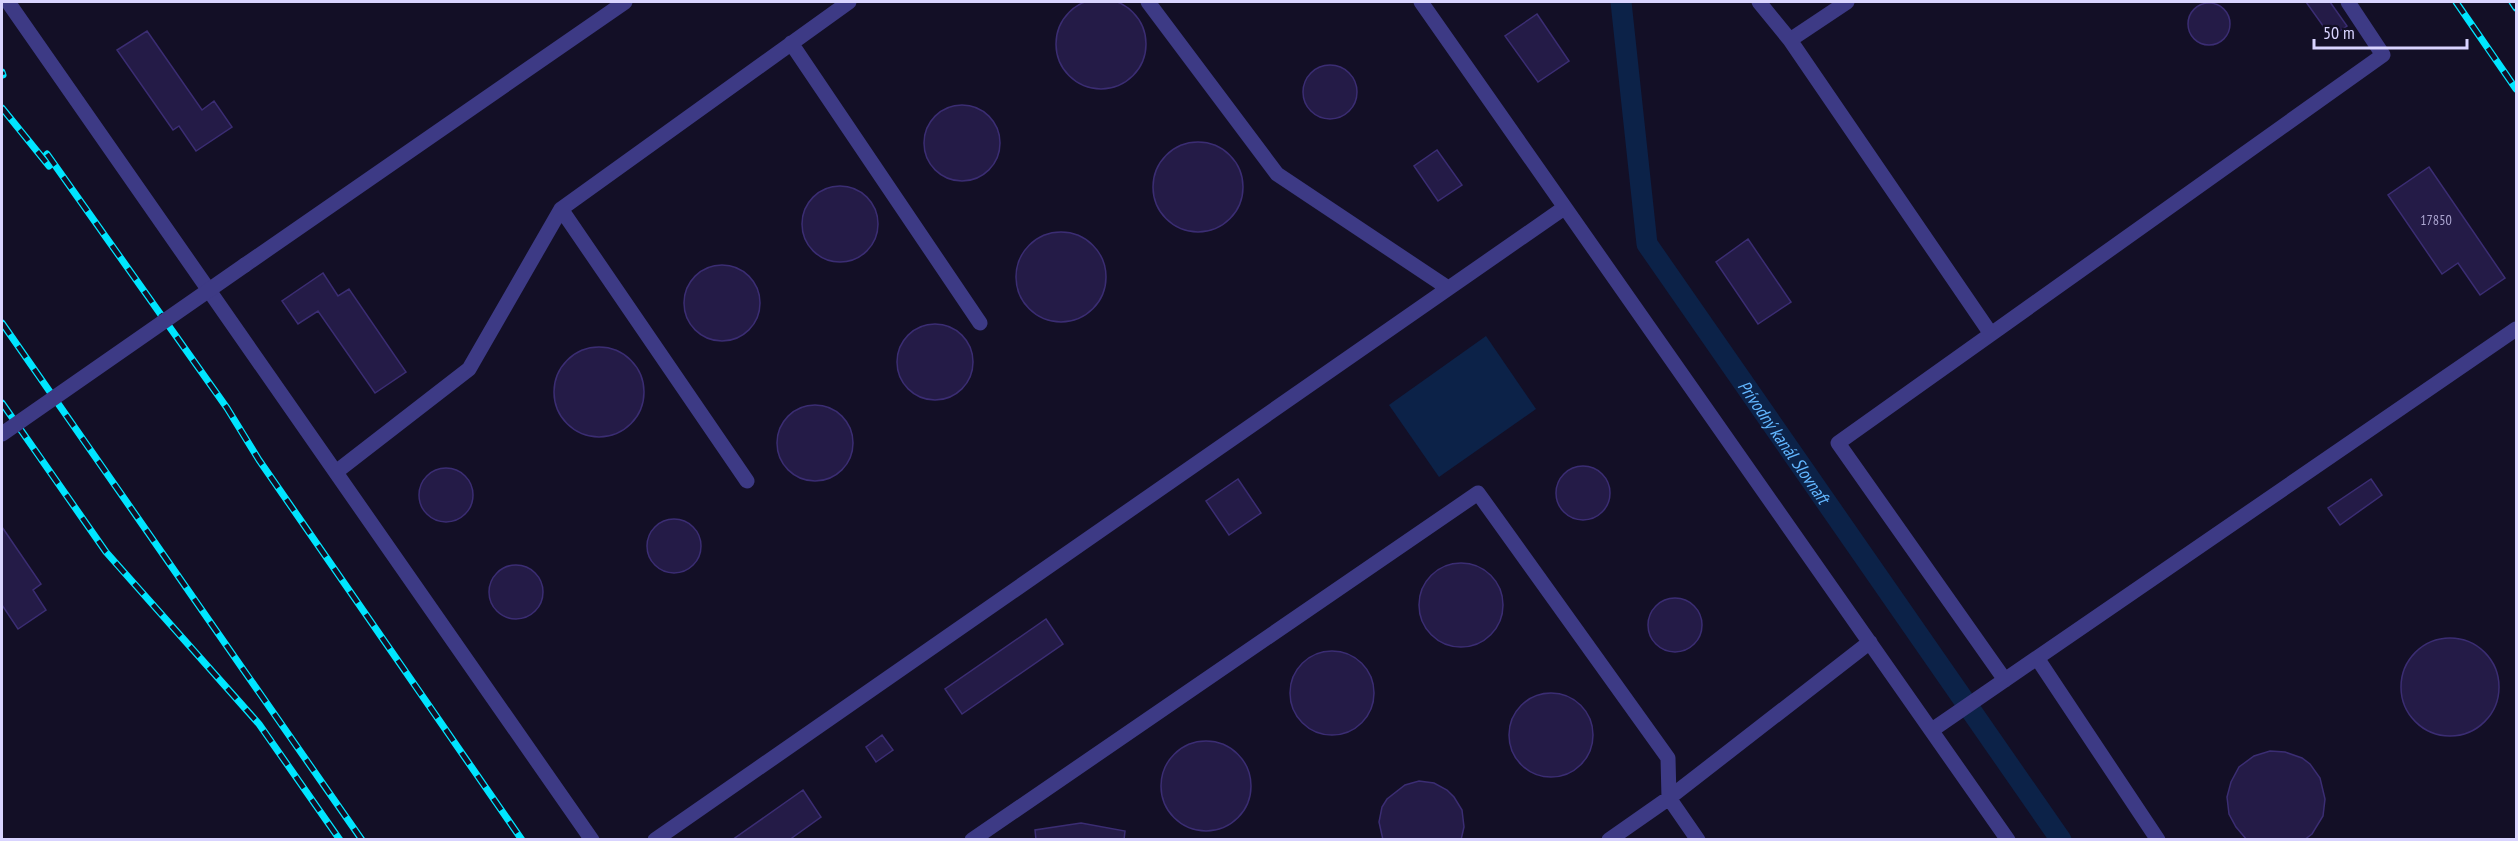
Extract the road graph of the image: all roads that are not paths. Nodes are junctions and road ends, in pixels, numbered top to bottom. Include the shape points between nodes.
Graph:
1 (8, 2) edge
2 (626, 2) edge
3 (849, 2) edge
4 (1148, 2) edge
5 (1421, 2) edge
6 (1759, 2) edge
7 (1847, 2) edge
8 (2348, 2) edge
9 (1790, 40) junction
10 (791, 43) junction
11 (561, 208) junction
12 (1564, 208) junction
13 (1448, 288) junction
14 (981, 323) dead end
15 (2517, 329) edge
16 (1991, 334) junction
17 (2, 434) edge
18 (336, 472) junction
19 (747, 481) dead end
20 (1870, 642) junction
21 (2037, 658) junction
22 (2005, 680) junction
23 (1932, 730) junction
24 (1669, 798) junction
25 (592, 840) edge
26 (655, 840) edge
27 (972, 840) edge
28 (1609, 840) edge
29 (1698, 840) edge
30 (2008, 840) edge
31 (2158, 840) edge

1 - 18 lane
2 - 17 lane, bridge
3 - 10 lane
4 - 13 lane via 1276,174
5 - 12 lane
6 - 9 lane
7 - 9 lane
8 - 16 lane via 2383,55
9 - 16 lane
10 - 11 lane
10 - 14 lane
11 - 18 lane via 469,369
11 - 19 lane
12 - 13 lane
12 - 20 lane
13 - 26 lane
15 - 21 lane
16 - 22 lane via 1838,443
18 - 25 lane
20 - 23 lane
20 - 24 lane
21 - 22 lane
21 - 31 lane
22 - 23 lane
23 - 30 lane
24 - 27 lane via 1668,758 1478,493
24 - 28 lane
24 - 29 lane

